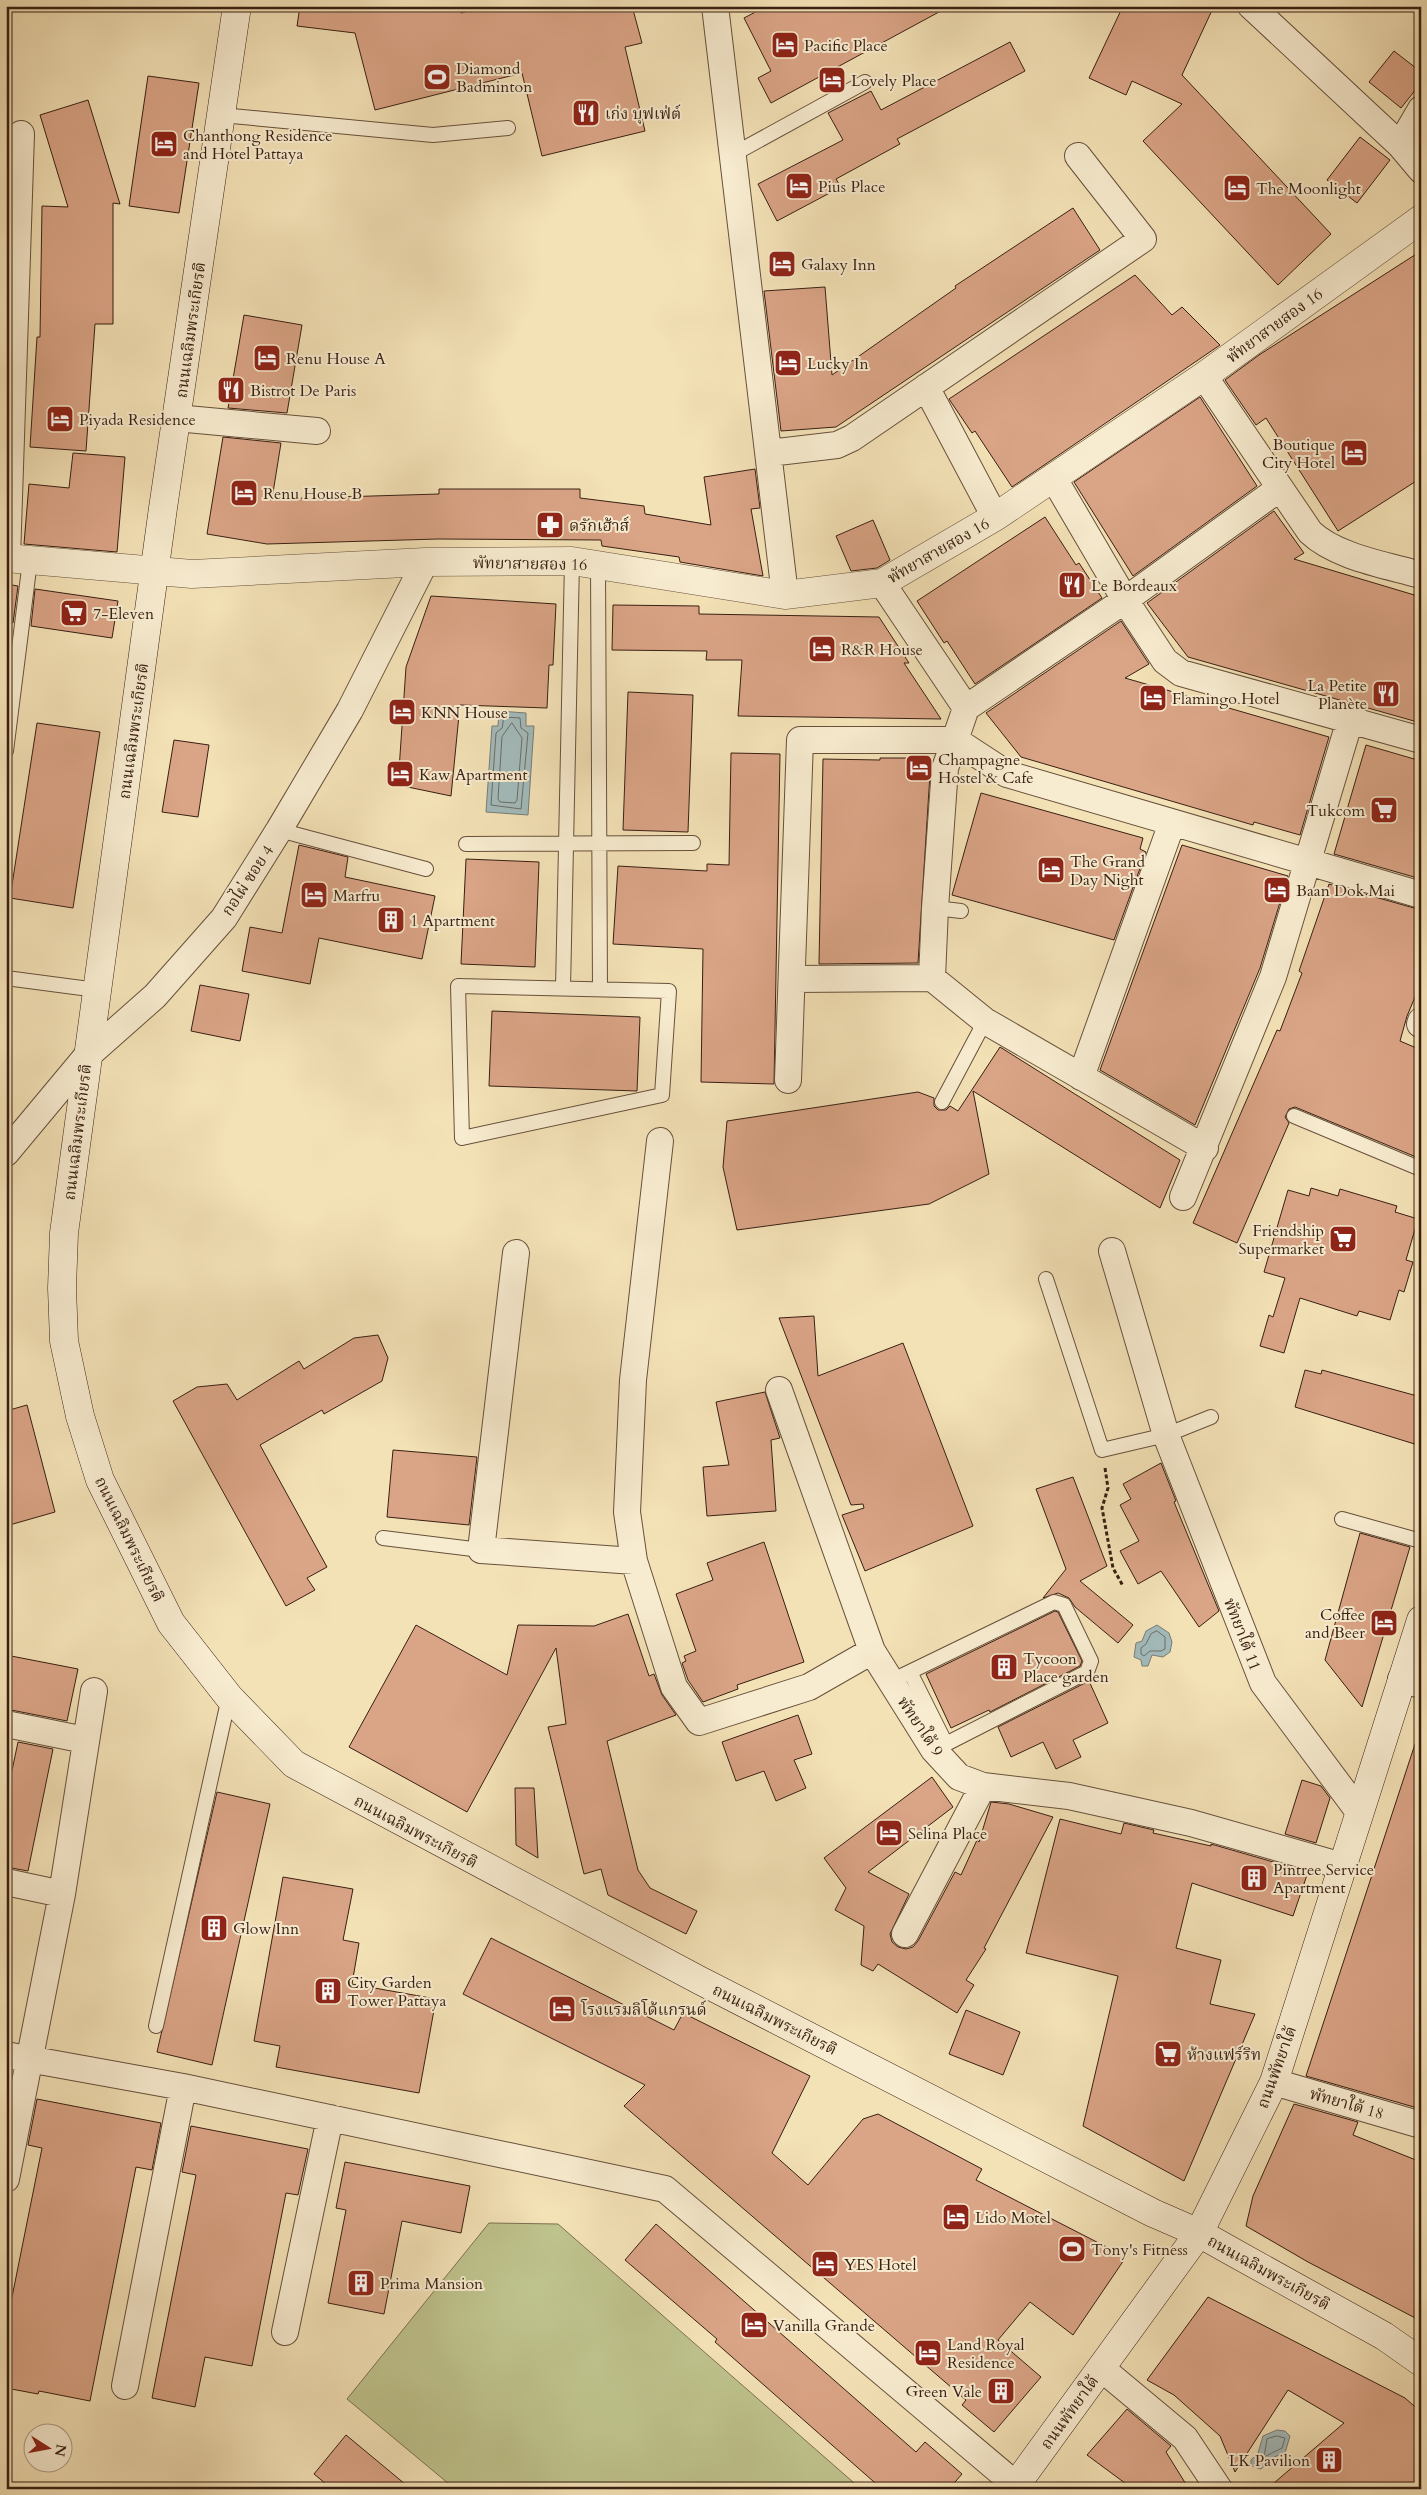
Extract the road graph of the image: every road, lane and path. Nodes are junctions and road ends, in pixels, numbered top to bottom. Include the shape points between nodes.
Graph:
1 (237, 6) edge
2 (715, 6) edge
3 (1251, 6) edge
4 (865, 82) dead end
5 (1421, 109) edge
6 (221, 115) junction
7 (508, 128) dead end
8 (21, 134) dead end
9 (1400, 145) junction
10 (732, 155) junction
11 (1078, 156) dead end
12 (1421, 170) edge
13 (1421, 219) edge
14 (1204, 376) junction
15 (926, 387) junction
16 (176, 418) junction
17 (317, 431) dead end
18 (769, 453) junction
19 (1053, 477) junction
20 (1280, 488) junction
21 (996, 517) junction
22 (15, 559) edge
23 (426, 562) junction
24 (585, 563) junction
25 (155, 572) junction
26 (1421, 575) edge
27 (882, 583) junction
28 (785, 595) junction
29 (1125, 600) junction
30 (966, 708) junction
31 (1350, 720) junction
32 (955, 740) junction
33 (1421, 740) edge
34 (6, 751) edge
35 (1172, 823) junction
36 (279, 830) junction
37 (693, 843) dead end
38 (466, 844) dead end
39 (566, 844) junction
40 (599, 844) junction
41 (1308, 861) junction
42 (426, 869) dead end
43 (1421, 895) edge
44 (935, 908) junction
45 (961, 911) dead end
46 (6, 978) edge
47 (932, 978) junction
48 (793, 979) junction
49 (563, 988) junction
50 (600, 989) junction
51 (97, 990) junction
52 (986, 1021) junction
53 (86, 1057) junction
54 (1081, 1077) junction
55 (788, 1080) dead end
56 (942, 1102) dead end
57 (1294, 1116) dead end
58 (660, 1141) dead end
59 (1205, 1148) junction
60 (6, 1153) edge
61 (1421, 1169) edge
62 (1183, 1197) dead end
63 (1112, 1251) dead end
64 (516, 1253) dead end
65 (1046, 1279) dead end
66 (779, 1390) dead end
67 (1211, 1416) dead end
68 (1166, 1434) junction
69 (1102, 1450) junction
70 (1342, 1519) dead end
71 (383, 1538) dead end
72 (1421, 1542) edge
73 (481, 1550) junction
74 (634, 1561) junction
75 (1123, 1586) dead end
76 (1421, 1620) edge
77 (872, 1651) junction
78 (901, 1677) junction
79 (1411, 1682) edge
80 (94, 1691) dead end
81 (229, 1698) junction
82 (6, 1724) edge
83 (85, 1740) junction
84 (940, 1747) junction
85 (983, 1786) junction
86 (1359, 1812) junction
87 (1342, 1866) junction
88 (6, 1882) edge
89 (62, 1894) junction
90 (905, 1934) dead end
91 (156, 2026) dead end
92 (18, 2058) edge
93 (1274, 2082) junction
94 (183, 2088) junction
95 (330, 2118) junction
96 (1421, 2125) edge
97 (6, 2179) edge
98 (1199, 2233) junction
99 (285, 2332) dead end
100 (1421, 2362) edge
101 (1101, 2368) junction
102 (125, 2386) dead end
103 (1020, 2485) edge
104 (1219, 2489) edge

1 - 6 main road, ถนนเฉลิมพระเกียรติ
2 - 10 street
3 - 9 street
4 - 10 lane
5 - 9 street
6 - 7 lane via 434,135
6 - 16 main road, ถนนเฉลิมพระเกียรติ
8 - 22 street
9 - 12 street
10 - 18 street
11 - 15 street via 1143,239
13 - 14 main road, พัทยาสายสอง 16
14 - 19 main road, พัทยาสายสอง 16
14 - 20 street
15 - 18 street via 837,444
15 - 21 street
16 - 17 street
16 - 25 main road, ถนนเฉลิมพระเกียรติ
18 - 28 street
19 - 21 main road, พัทยาสายสอง 16
19 - 29 street
20 - 26 street via 1310,532 1320,541 1337,550
20 - 29 street
21 - 27 main road, พัทยาสายสอง 16
22 - 25 main road, พัทยาสายสอง 16
22 - 34 lane
23 - 24 main road, พัทยาสายสอง 16
23 - 25 main road, พัทยาสายสอง 16 via 192,574
23 - 36 street, กอไผ่ ซอย 4 via 350,710
24 - 28 main road, พัทยาสายสอง 16
24 - 39 lane
24 - 40 lane
25 - 51 main road, ถนนเฉลิมพระเกียรติ
27 - 28 main road, พัทยาสายสอง 16
27 - 30 street
29 - 30 street
29 - 31 street via 1165,661 1181,673
30 - 32 street
31 - 33 street
31 - 41 street
32 - 35 street via 1008,774
32 - 44 street via 946,768
32 - 48 street via 800,740
35 - 41 street
35 - 54 street
36 - 42 lane
36 - 53 street, กอไผ่ ซอย 4 via 224,918 155,996
37 - 40 lane
38 - 39 lane
39 - 40 lane
39 - 49 lane
40 - 50 lane
41 - 43 street
41 - 59 street via 1273,977
44 - 45 lane
44 - 47 street
46 - 51 lane
47 - 48 street
47 - 52 street
48 - 55 street
49 - 50 lane
49 - 50 lane via 458,986 462,1138 662,1095 669,991
51 - 53 main road, ถนนเฉลิมพระเกียรติ
52 - 54 street
52 - 56 lane
53 - 60 street, กอไผ่ ซอย 4
53 - 81 main road, ถนนเฉลิมพระเกียรติ via 64,1233 62,1288 64,1341 80,1416 100,1480 171,1623
54 - 59 street
57 - 61 lane
58 - 74 street via 633,1380 627,1512
59 - 62 street
63 - 68 street, พัทยาใต้ 11
64 - 73 street
65 - 69 lane
66 - 77 street, พัทยาใต้ 9
67 - 68 lane
68 - 69 lane
68 - 86 street, พัทยาใต้ 11 via 1263,1683
69 - 75 path via 1108,1488 1102,1508 1113,1568
70 - 72 lane
71 - 73 lane
73 - 74 street
74 - 77 street via 674,1687 699,1722 809,1687
76 - 79 main road, ถนนพัทยาใต้
77 - 78 street, พัทยาใต้ 9
78 - 84 street, พัทยาใต้ 9
78 - 84 lane via 1054,1602 1064,1605 1091,1661 1087,1672
79 - 86 main road, ถนนพัทยาใต้
80 - 83 street
81 - 91 lane
81 - 98 main road, ถนนเฉลิมพระเกียรติ via 294,1764 339,1789 716,1989 1153,2213
82 - 83 street
83 - 89 street
84 - 85 street, พัทยาใต้ 9 via 959,1777
85 - 87 street, พัทยาใต้ 9 via 1068,1796 1182,1821
85 - 90 street
86 - 87 main road, ถนนพัทยาใต้
87 - 93 main road, ถนนพัทยาใต้
88 - 89 street
89 - 92 street
92 - 94 street
92 - 97 street
93 - 96 street, พัทยาใต้ 18
93 - 98 main road, ถนนพัทยาใต้
94 - 95 street
94 - 102 street
95 - 99 street
95 - 103 street via 665,2189
98 - 100 main road, ถนนเฉลิมพระเกียรติ via 1384,2336
98 - 101 main road, ถนนพัทยาใต้
101 - 103 main road, ถนนพัทยาใต้
101 - 104 street via 1185,2438

